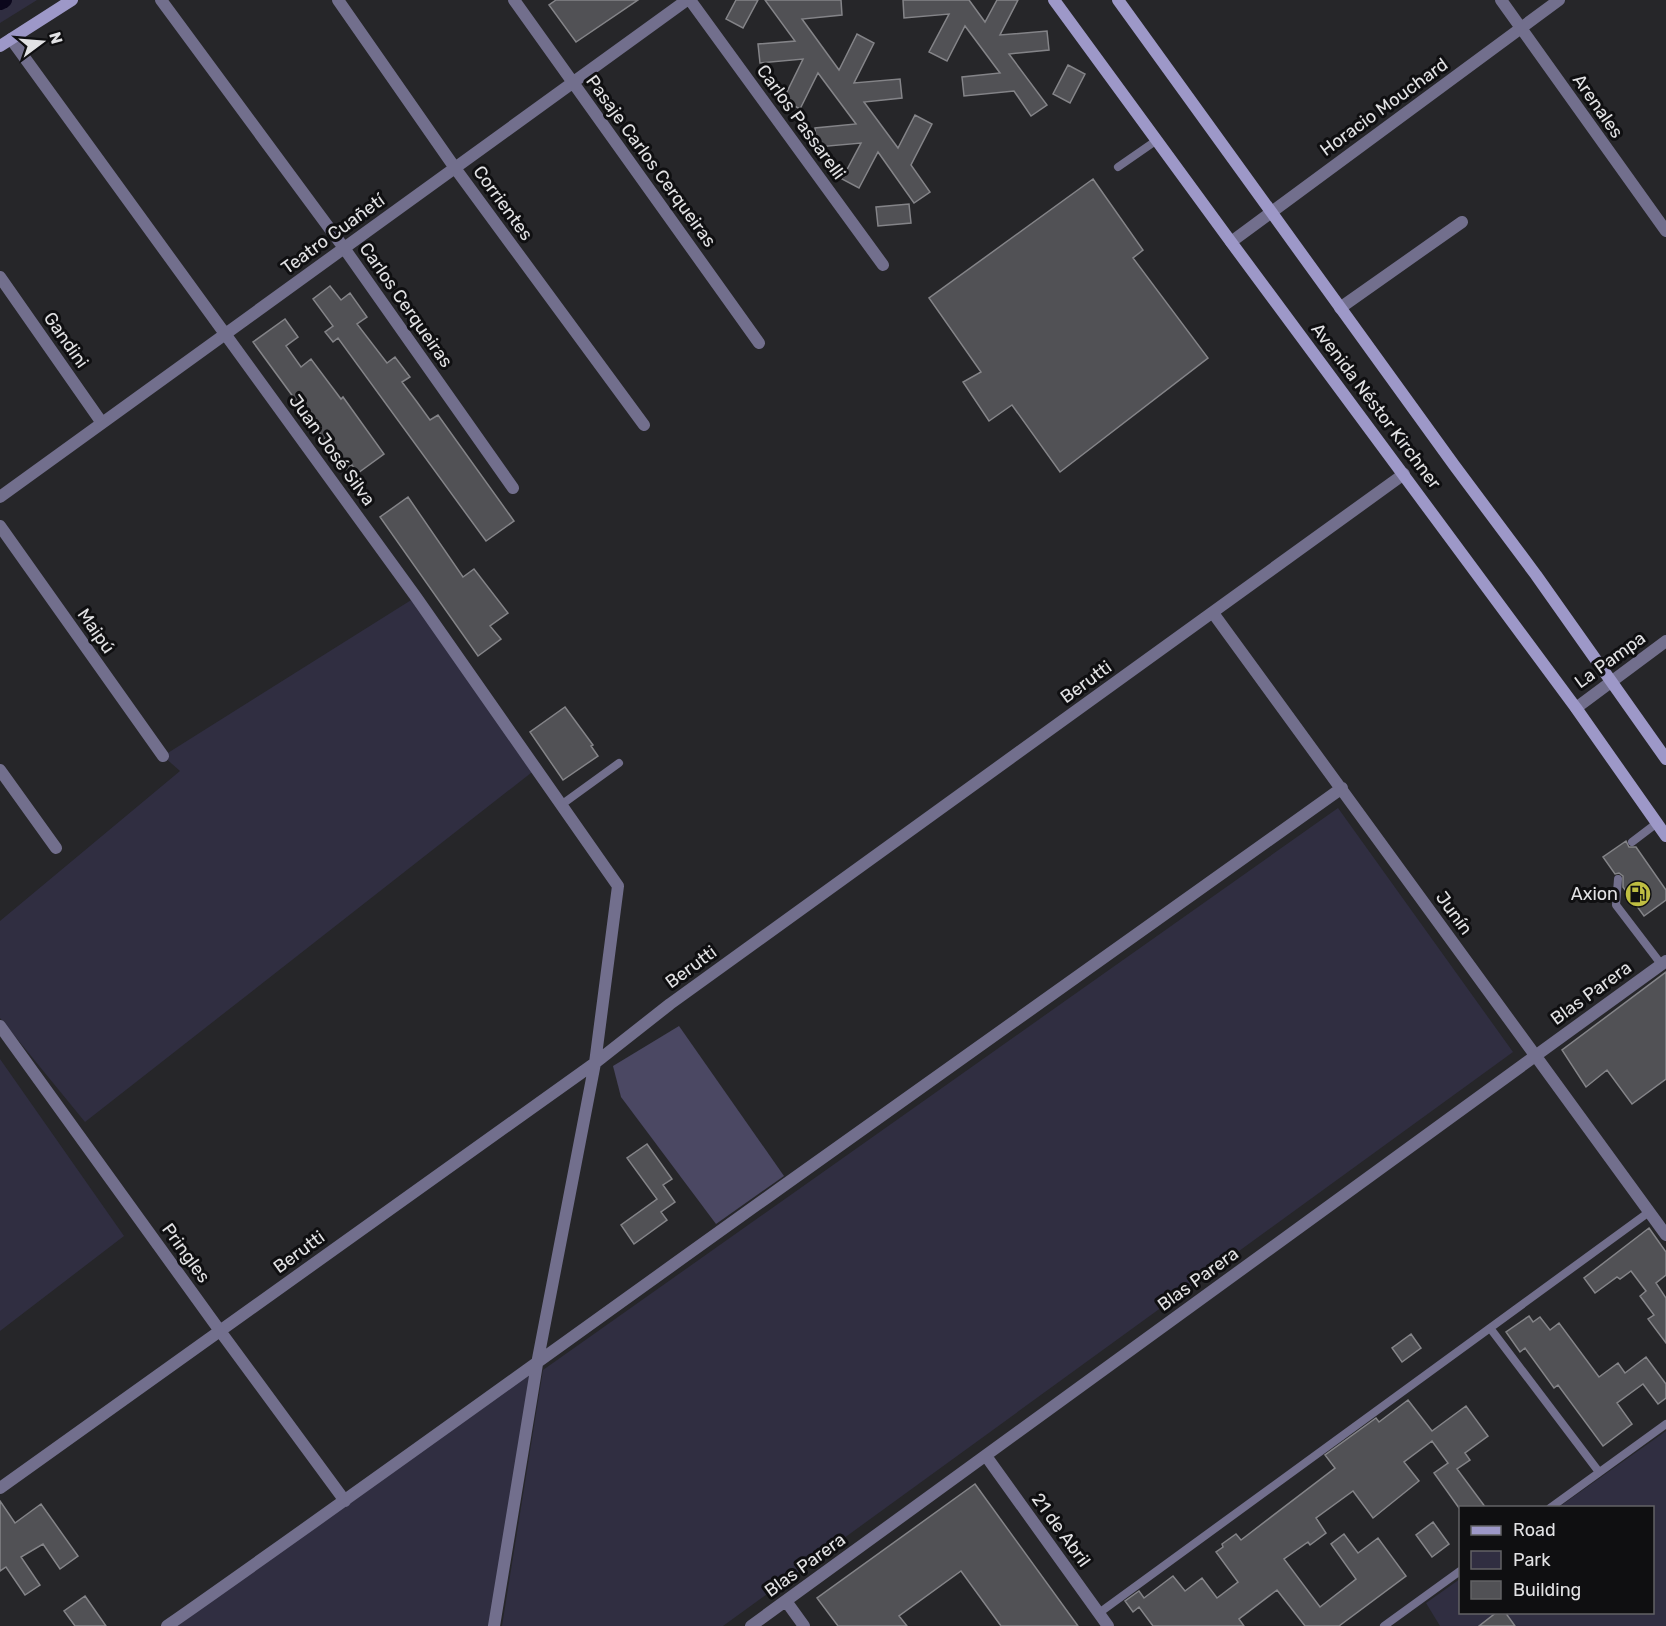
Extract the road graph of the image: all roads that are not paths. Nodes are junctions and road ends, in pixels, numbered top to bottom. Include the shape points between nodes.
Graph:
1 (72, 0) edge
2 (161, 0) edge
3 (338, 0) edge
4 (514, 0) edge
5 (689, 0) edge
6 (1054, 0) edge
7 (1118, 0) edge
8 (1501, 0) edge
9 (1559, 0) edge
10 (1521, 28) junction
11 (5, 43) edge
12 (573, 84) junction
13 (1157, 140) junction
14 (1118, 167) dead end
15 (455, 168) junction
16 (1271, 213) junction
17 (1462, 222) dead end
18 (1666, 231) edge
19 (1231, 242) junction
20 (344, 248) junction
21 (883, 265) dead end
22 (0, 277) edge
23 (1340, 308) junction
24 (226, 334) junction
25 (759, 343) dead end
26 (102, 423) junction
27 (644, 425) dead end
28 (1404, 474) junction
29 (513, 488) dead end
30 (0, 497) edge
31 (0, 526) edge
32 (1213, 613) junction
33 (1666, 641) edge
34 (1611, 682) junction
35 (1576, 708) junction
36 (163, 756) dead end
37 (1666, 759) edge
38 (619, 763) dead end
39 (0, 770) edge
40 (1342, 788) junction
41 (561, 805) junction
42 (1657, 823) junction
43 (1666, 836) edge
44 (1632, 842) dead end
45 (56, 848) dead end
46 (1618, 879) dead end
47 (1664, 963) edge
48 (0, 1026) edge
49 (1536, 1056) junction
50 (595, 1063) junction
51 (1649, 1212) junction
52 (1666, 1235) edge
53 (1490, 1328) junction
54 (220, 1331) junction
55 (537, 1364) junction
56 (1666, 1424) edge
57 (986, 1456) junction
58 (1599, 1472) junction
59 (0, 1488) edge
60 (345, 1501) junction
61 (1553, 1506) edge
62 (1459, 1572) edge
63 (786, 1601) junction
64 (1099, 1613) junction
65 (167, 1626) edge
66 (494, 1626) edge
67 (751, 1626) edge
68 (804, 1626) edge
69 (1108, 1626) edge
70 (1384, 1626) edge

1 - 11 main road
2 - 20 street, Carlos Cerqueiras
3 - 15 street, Corrientes
4 - 12 street, Pasaje Carlos Cerqueiras
5 - 12 street, Teatro Cuañetí
5 - 21 street, Carlos Passarelli
6 - 13 main road, Avenida Néstor Kirchner
7 - 16 main road, Avenida Néstor Kirchner
8 - 10 street, Arenales
9 - 10 street, Horacio Mouchard
10 - 16 street, Horacio Mouchard
10 - 18 street, Arenales
11 - 24 street, Juan José Silva
12 - 15 street, Teatro Cuañetí
12 - 25 street, Pasaje Carlos Cerqueiras
13 - 14 lane
13 - 19 main road, Avenida Néstor Kirchner
15 - 20 street, Teatro Cuañetí
15 - 27 street, Corrientes
16 - 19 street, Horacio Mouchard
16 - 23 main road, Avenida Néstor Kirchner
17 - 23 street
19 - 28 main road, Avenida Néstor Kirchner
20 - 24 street, Teatro Cuañetí
20 - 29 street, Carlos Cerqueiras
22 - 26 street, Gandini
23 - 34 main road, Avenida Néstor Kirchner
24 - 26 street, Teatro Cuañetí
24 - 41 street, Juan José Silva
26 - 30 street, Teatro Cuañetí
28 - 32 street, Berutti
28 - 35 main road, Avenida Néstor Kirchner
31 - 36 street, Maipú
32 - 40 street, Junín
32 - 50 street, Berutti via 670,1004
33 - 34 street, La Pampa
34 - 35 street, La Pampa
34 - 37 main road, Avenida Néstor Kirchner
35 - 42 main road, Avenida Néstor Kirchner
38 - 41 lane
39 - 45 street
40 - 49 street, Junín
40 - 55 street
41 - 50 street, Juan José Silva via 618,886
42 - 43 main road, Avenida Néstor Kirchner
42 - 44 lane
46 - 47 lane via 1616,904
47 - 49 street, Blas Parera
48 - 54 street, Pringles
49 - 51 street, Junín
49 - 57 street, Blas Parera
50 - 54 street, Berutti
50 - 55 street
51 - 52 street, Junín
51 - 53 lane
53 - 58 lane
53 - 64 lane
54 - 59 street, Berutti
54 - 60 street, Pringles
55 - 60 street
55 - 66 street
56 - 58 lane
57 - 63 street, Blas Parera
57 - 64 street, 21 de Abril
58 - 61 lane
60 - 65 street
62 - 70 lane
63 - 67 street, Blas Parera
63 - 68 street
64 - 69 street, 21 de Abril

